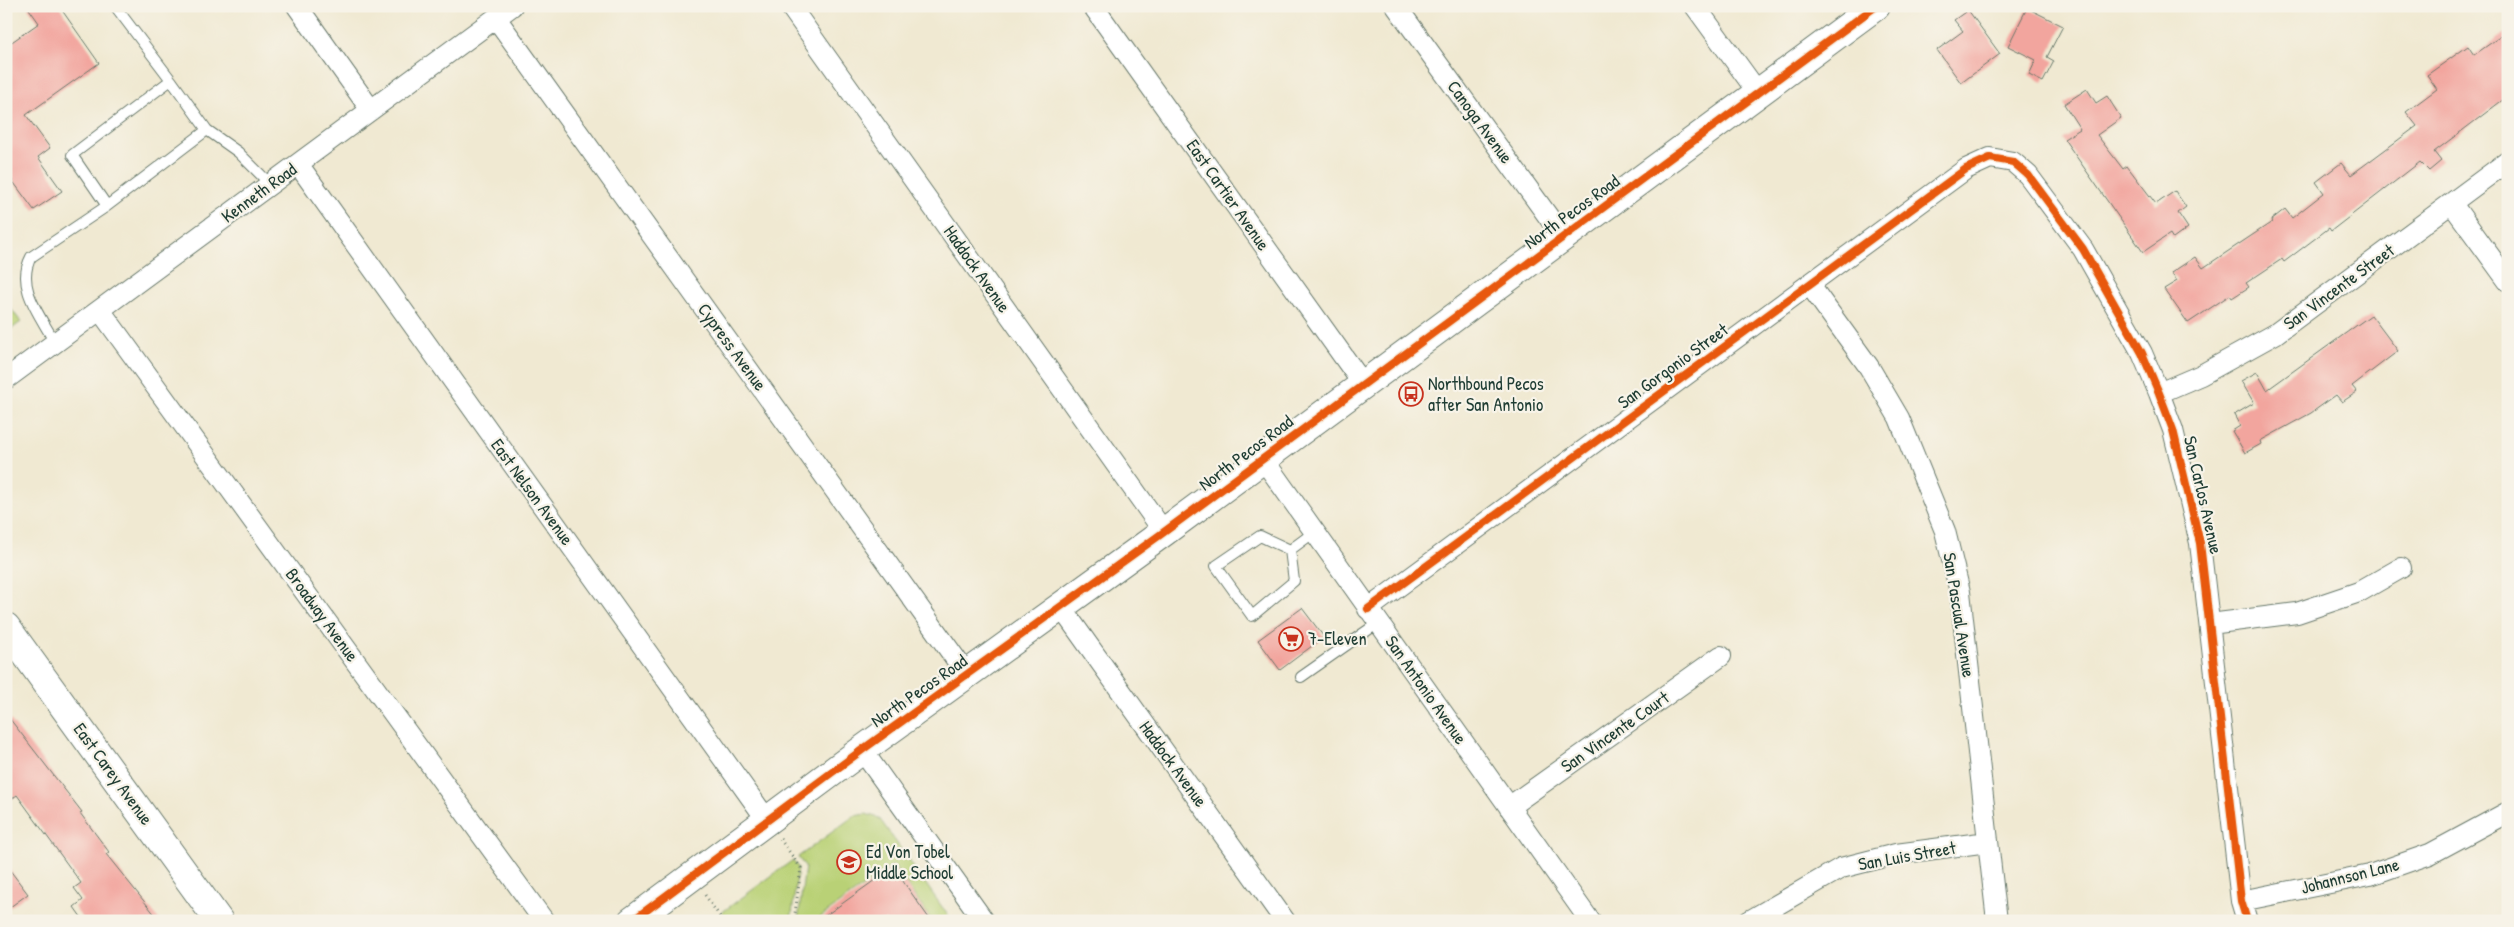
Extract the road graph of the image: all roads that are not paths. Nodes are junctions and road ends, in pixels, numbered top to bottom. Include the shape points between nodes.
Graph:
1 (115, 6) edge
2 (297, 6) edge
3 (790, 6) edge
4 (1093, 6) edge
5 (1396, 6) edge
6 (1695, 6) edge
7 (1876, 6) edge
8 (504, 12) edge
9 (172, 80) junction
10 (1760, 94) junction
11 (371, 110) junction
12 (207, 130) junction
13 (2000, 160) joint
14 (2508, 161) edge
15 (298, 164) junction
16 (270, 184) junction
17 (2452, 204) junction
18 (107, 206) junction
19 (1563, 237) junction
20 (2508, 281) edge
21 (1809, 284) junction
22 (100, 310) junction
23 (55, 343) junction
24 (6, 379) edge
25 (1362, 384) junction
26 (2159, 392) junction
27 (1262, 459) junction
28 (1164, 532) junction
29 (1313, 533) junction
30 (1290, 550) junction
31 (2401, 568) dead end
32 (1061, 607) junction
33 (1372, 616) junction
34 (2210, 624) junction
35 (6, 627) edge
36 (1721, 656) dead end
37 (968, 676) junction
38 (1301, 677) dead end
39 (862, 750) junction
40 (1509, 807) junction
41 (2508, 812) edge
42 (767, 820) junction
43 (1988, 842) junction
44 (2241, 901) junction
45 (219, 921) edge
46 (544, 921) edge
47 (632, 921) edge
48 (984, 921) edge
49 (1285, 921) edge
50 (1590, 921) edge
51 (1750, 921) edge
52 (1997, 921) edge
53 (2246, 921) edge

1 - 9 lane
2 - 11 street
3 - 28 street, Haddock Avenue
4 - 25 street, East Cartier Avenue
5 - 19 street, Canoga Avenue
6 - 10 street
7 - 10 main road, North Pecos Road
8 - 11 street, Kenneth Road
8 - 37 street, Cypress Avenue
9 - 12 lane
9 - 18 lane via 72,155
10 - 19 main road, North Pecos Road
11 - 15 street, Kenneth Road
12 - 16 lane via 228,143
12 - 18 lane
13 - 21 street, San Gorgonio Street via 1990,158 1966,169
13 - 26 street, San Carlos Avenue via 2013,162 2028,175 2083,249 2142,353
14 - 17 street, San Vincente Street
15 - 16 street, Kenneth Road
15 - 42 street, East Nelson Avenue
16 - 22 street, Kenneth Road
17 - 20 street
17 - 26 street, San Vincente Street via 2275,334 2201,375
18 - 23 lane via 31,257 26,266 29,296
19 - 25 main road, North Pecos Road
21 - 33 street, San Gorgonio Street
21 - 43 street, San Pascual Avenue via 1869,367 1899,418 1945,531 1960,592
22 - 23 street, Kenneth Road
22 - 46 street, Broadway Avenue
23 - 24 street, Kenneth Road
25 - 27 main road, North Pecos Road
26 - 34 street, San Carlos Avenue via 2173,430 2200,543
27 - 28 main road, North Pecos Road
27 - 29 street, San Antonio Avenue
28 - 32 main road, North Pecos Road
29 - 30 lane
29 - 33 street, San Antonio Avenue
30 - 30 lane via 1260,536 1216,566 1252,616 1294,581
31 - 34 street via 2359,592 2297,613
32 - 37 main road, North Pecos Road
32 - 49 street, Haddock Avenue
33 - 38 lane
33 - 40 street, San Antonio Avenue
34 - 44 street, San Carlos Avenue
35 - 45 main road, East Carey Avenue
36 - 40 street, San Vincente Court
37 - 39 main road, North Pecos Road
39 - 42 main road, North Pecos Road
39 - 48 street
40 - 50 street, San Antonio Avenue
41 - 44 street, Johannson Lane via 2430,854 2370,875
42 - 47 main road, North Pecos Road
43 - 51 street, San Luis Street via 1896,854 1841,868
43 - 52 street, San Pascual Avenue
44 - 53 street, San Carlos Avenue

